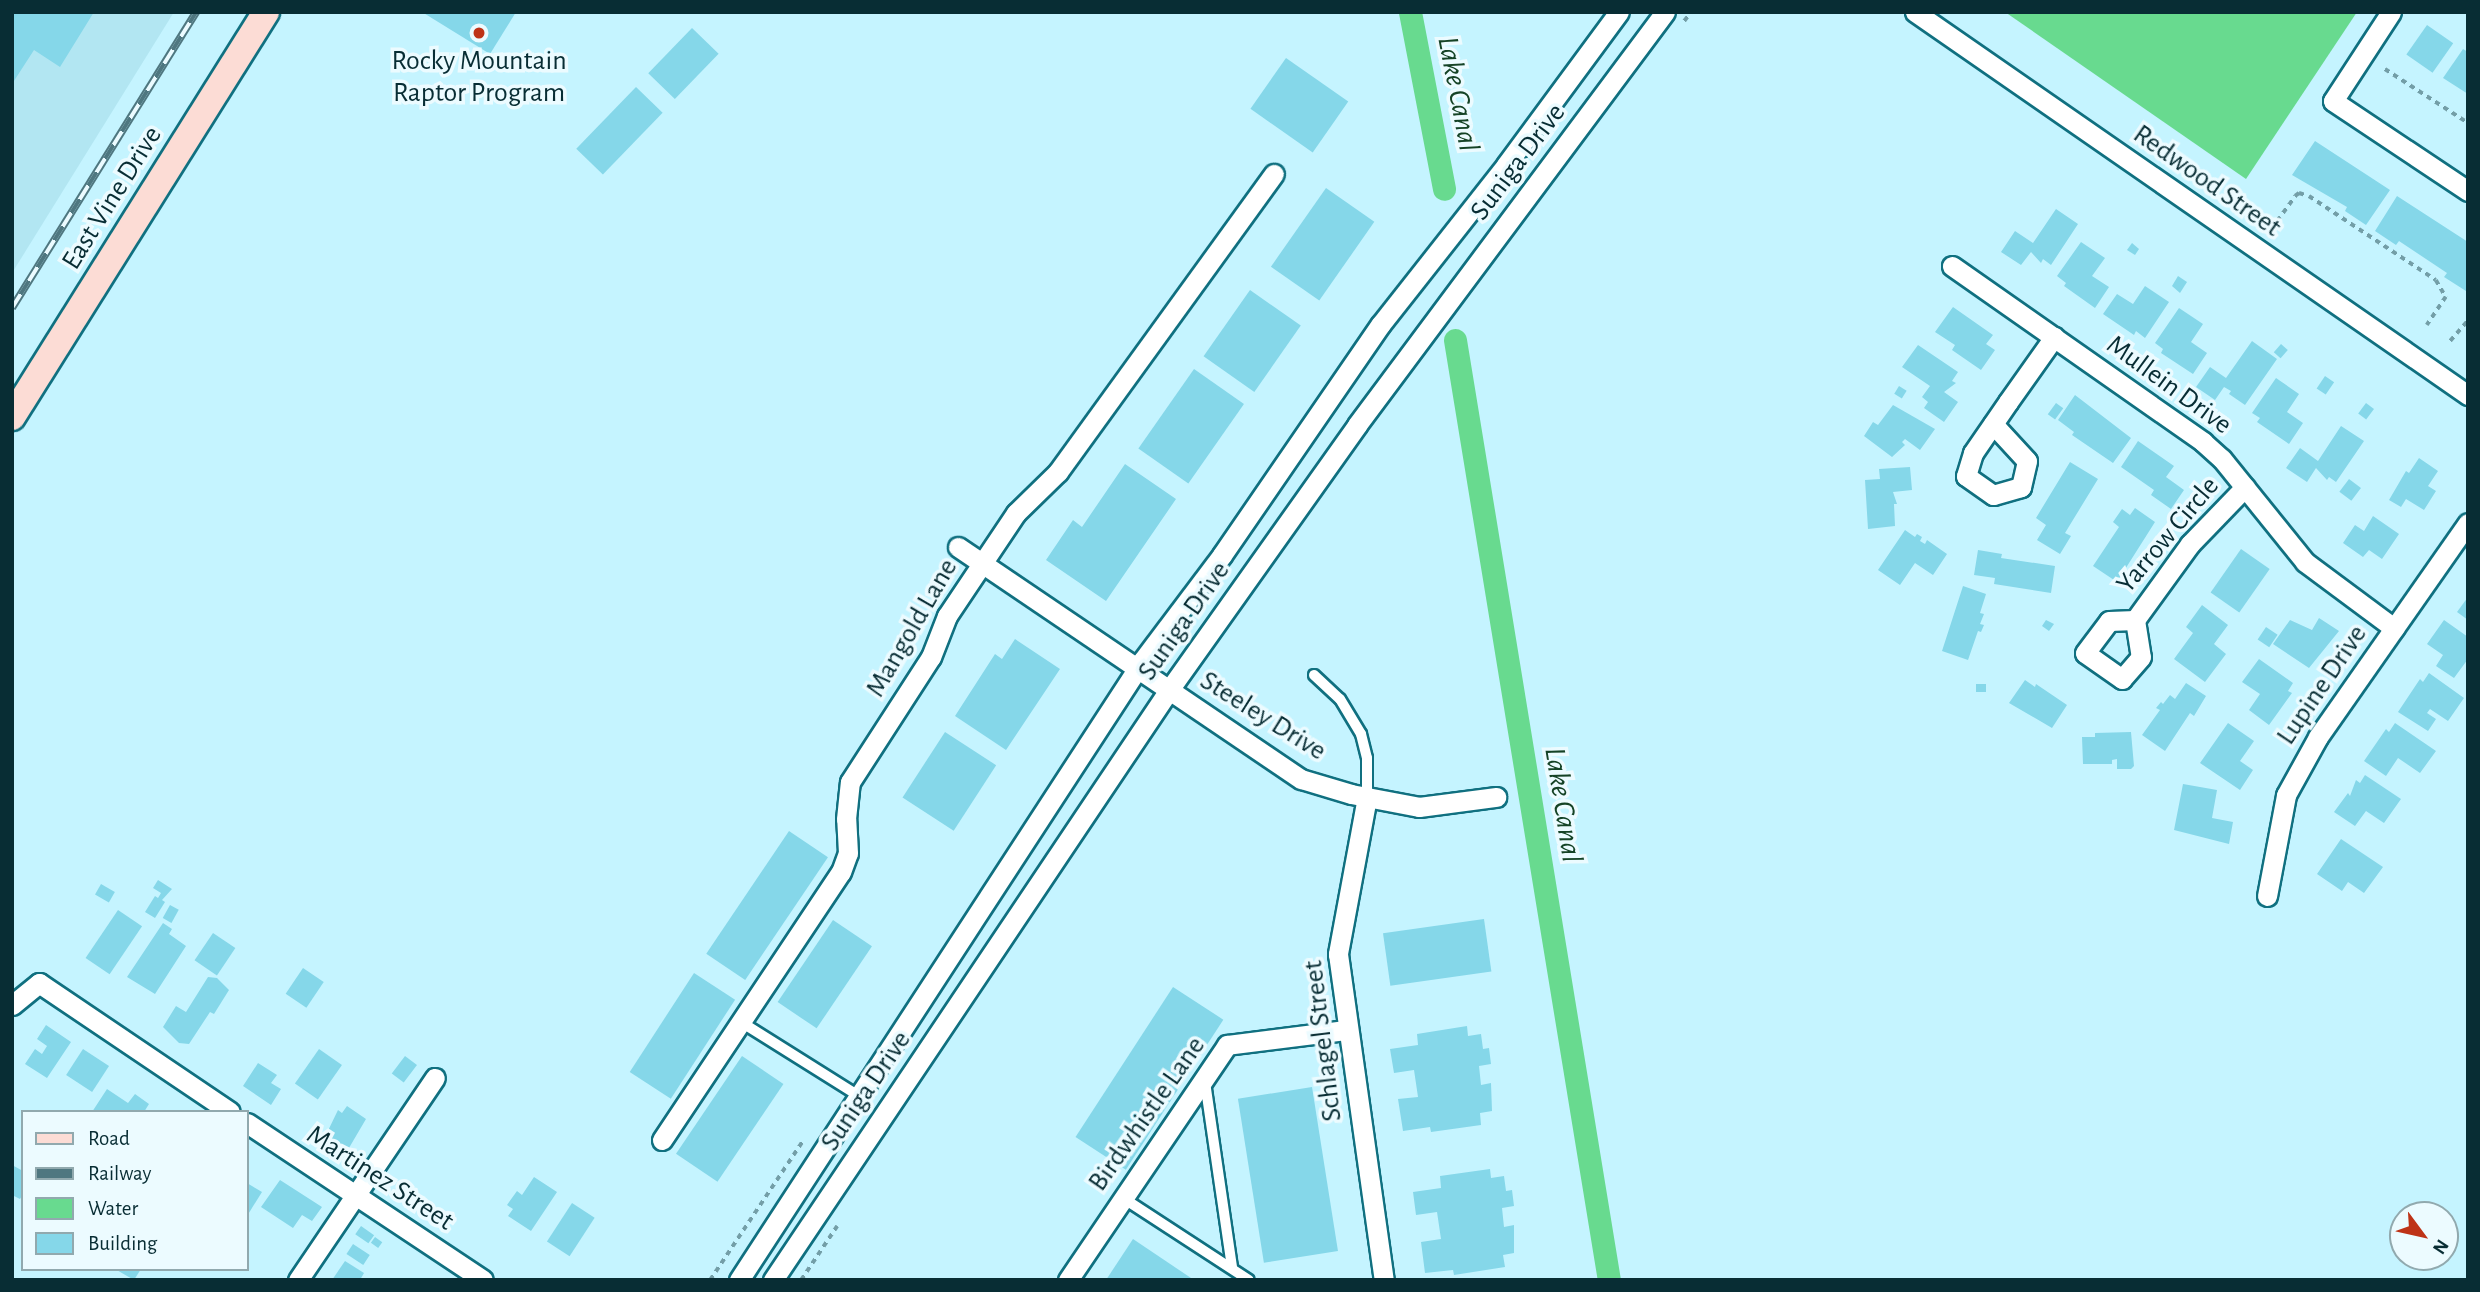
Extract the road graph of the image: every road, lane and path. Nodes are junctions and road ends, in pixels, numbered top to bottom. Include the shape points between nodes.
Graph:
1 (266, 12) edge
2 (1619, 12) edge
3 (1665, 12) edge
4 (1691, 12) edge
5 (1915, 12) edge
6 (2391, 12) edge
7 (1677, 30) dead end
8 (2385, 69) dead end
9 (2468, 123) edge
10 (1274, 174) dead end
11 (2468, 191) edge
12 (2277, 221) dead end
13 (1952, 266) dead end
14 (2468, 320) edge
15 (2427, 325) dead end
16 (2054, 337) junction
17 (2450, 341) dead end
18 (2468, 395) edge
19 (12, 417) edge
20 (1993, 424) dead end
21 (2245, 487) junction
22 (2468, 523) edge
23 (958, 547) dead end
24 (982, 563) junction
25 (2135, 620) dead end
26 (2393, 628) junction
27 (1137, 669) junction
28 (1314, 675) dead end
29 (1169, 690) junction
30 (1367, 797) junction
31 (1496, 797) dead end
32 (2267, 896) dead end
33 (12, 1005) edge
34 (741, 1022) junction
35 (1346, 1030) junction
36 (1204, 1077) junction
37 (435, 1078) dead end
38 (859, 1096) junction
39 (227, 1110) edge
40 (248, 1124) edge
41 (662, 1140) dead end
42 (355, 1196) junction
43 (1123, 1198) junction
44 (838, 1224) dead end
45 (1232, 1268) junction
46 (298, 1280) edge
47 (484, 1280) edge
48 (739, 1280) edge
49 (773, 1280) edge
50 (801, 1280) edge
51 (1068, 1280) edge
52 (1250, 1280) edge
53 (1384, 1280) edge

1 - 19 main road, East Vine Drive
2 - 27 street, Suniga Drive via 1381,324 1222,555
3 - 29 street, Suniga Drive via 1357,425
4 - 7 path
5 - 18 street, Redwood Street
6 - 11 street via 2333,101
8 - 9 path
10 - 24 street, Mangold Lane via 1058,472 1016,513
12 - 15 path via 2295,196 2309,196 2436,280 2446,297
13 - 16 street, Mullein Drive
14 - 17 path
16 - 20 street
16 - 21 street, Mullein Drive via 2203,442
21 - 25 street, Yarrow Circle via 2190,544
21 - 26 street, Mullein Drive via 2305,562
22 - 26 street, Lupine Drive
23 - 24 street, Steeley Drive
24 - 27 street, Steeley Drive
24 - 34 street, Mangold Lane via 947,615 931,657 850,782 848,853 841,872
26 - 32 street, Lupine Drive via 2318,737 2286,796
27 - 29 street, Steeley Drive
27 - 38 street, Suniga Drive
28 - 30 lane via 1340,699 1361,734 1367,758
29 - 30 street, Steeley Drive via 1301,779
29 - 49 street, Suniga Drive
30 - 31 street, Steeley Drive via 1419,807
30 - 35 street, Schlagel Street via 1338,954
33 - 39 street via 39,983
34 - 38 lane
34 - 41 street, Mangold Lane
35 - 36 street, Birdwhistle Lane via 1227,1045
35 - 53 street, Schlagel Street
36 - 43 street, Birdwhistle Lane
36 - 45 lane
37 - 42 street
38 - 48 street, Suniga Drive
40 - 42 street, Martinez Street
42 - 46 street
42 - 47 street, Martinez Street
43 - 45 lane
43 - 51 street, Birdwhistle Lane
44 - 50 path
45 - 52 lane

